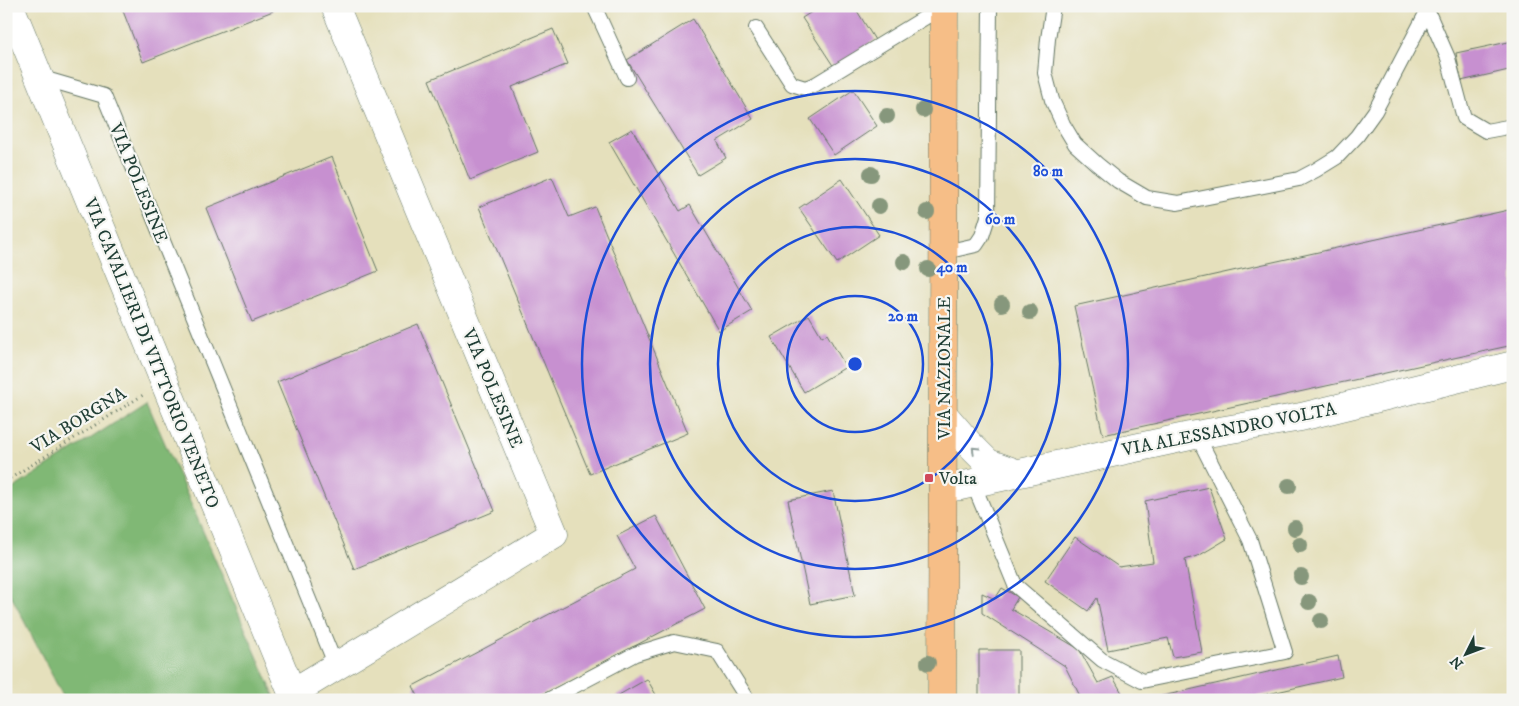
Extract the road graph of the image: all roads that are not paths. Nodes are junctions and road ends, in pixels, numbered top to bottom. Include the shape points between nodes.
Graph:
1 (10, 6) edge
2 (335, 6) edge
3 (594, 6) edge
4 (944, 6) edge
5 (990, 6) edge
6 (1053, 6) edge
7 (1429, 8) edge
8 (756, 28) dead end
9 (39, 77) junction
10 (627, 78) dead end
11 (1513, 126) edge
12 (944, 252) junction
13 (1513, 366) edge
14 (943, 414) junction
15 (1197, 435) junction
16 (1016, 473) junction
17 (973, 483) junction
18 (943, 488) junction
19 (336, 666) junction
20 (293, 696) edge
21 (548, 700) edge
22 (748, 700) edge
23 (942, 700) edge

1 - 9 street, VIA CAVALIERI DI VITTORIO VENETO
2 - 19 street, VIA POLESINE via 554,534
3 - 10 lane
4 - 8 lane via 805,88 792,84
4 - 12 main road, VIA NAZIONALE
5 - 12 lane via 988,217 976,245
6 - 7 lane via 1045,73 1052,100 1075,144 1118,181 1147,198 1178,203 1299,179 1337,157 1358,136 1375,111
7 - 11 lane via 1448,58 1464,118 1486,131
9 - 19 lane, VIA POLESINE via 104,96
9 - 20 street, VIA CAVALIERI DI VITTORIO VENETO
12 - 14 main road, VIA NAZIONALE
13 - 15 street, VIA ALESSANDRO VOLTA via 1300,417
16 -> 14 street via 988,463
14 - 18 main road, VIA NAZIONALE
15 - 16 street, VIA ALESSANDRO VOLTA
15 - 17 lane via 1250,540 1285,652 1142,681 1102,660 1015,585
16 - 17 street, VIA ALESSANDRO VOLTA
17 - 18 street, VIA ALESSANDRO VOLTA
18 - 23 main road, VIA NAZIONALE
19 - 20 street, VIA POLESINE
21 - 22 lane via 635,654 674,642 717,651

